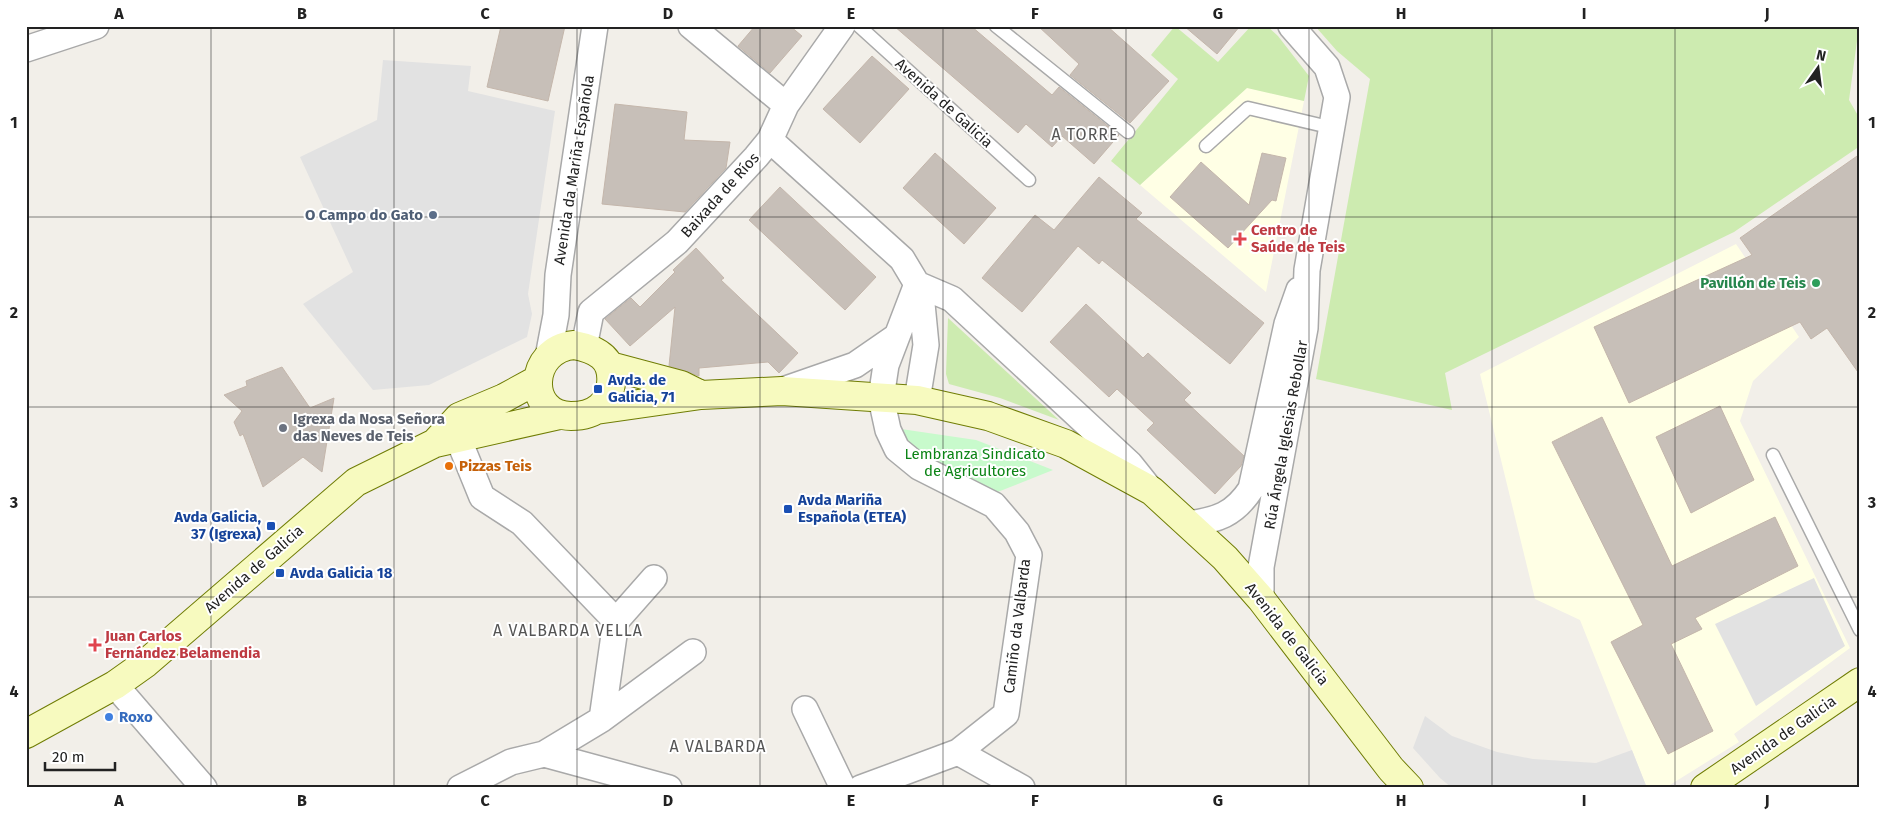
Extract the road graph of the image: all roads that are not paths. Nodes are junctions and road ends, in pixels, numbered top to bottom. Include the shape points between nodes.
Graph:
1 (96, 26) edge
2 (595, 26) edge
3 (691, 26) edge
4 (842, 26) edge
5 (860, 26) edge
6 (996, 26) edge
7 (1291, 26) edge
8 (26, 50) edge
9 (786, 105) junction
10 (1332, 128) junction
11 (1128, 132) dead end
12 (770, 140) junction
13 (1206, 146) dead end
14 (1029, 180) dead end
15 (1307, 270) junction
16 (917, 284) junction
17 (556, 315) junction
18 (897, 336) junction
19 (579, 346) junction
20 (610, 366) junction
21 (543, 368) junction
22 (782, 390) junction
23 (701, 395) junction
24 (881, 398) junction
25 (917, 400) junction
26 (596, 410) junction
27 (559, 415) junction
28 (446, 440) junction
29 (1773, 455) dead end
30 (1152, 491) junction
31 (1188, 524) junction
32 (654, 578) dead end
33 (1261, 599) junction
34 (616, 621) junction
35 (1860, 630) edge
36 (693, 652) dead end
37 (1860, 682) edge
38 (115, 685) junction
39 (805, 709) dead end
40 (602, 719) junction
41 (26, 734) edge
42 (958, 752) junction
43 (544, 754) junction
44 (204, 788) edge
45 (460, 788) edge
46 (669, 788) edge
47 (843, 788) edge
48 (862, 788) edge
49 (1022, 788) edge
50 (1410, 788) edge
51 (1705, 788) edge

1 - 8 street
2 - 17 street, Avenida da Mariña Española via 558,275
3 - 9 street
4 - 9 street, Baixada de Ríos
5 - 14 lane, Avenida de Galicia
6 - 11 lane
7 - 10 street, Rúa Ángela Iglesias Rebollar via 1327,67 1337,97
9 - 12 street, Baixada de Ríos
10 - 13 lane via 1248,108
10 - 15 street, Rúa Ángela Iglesias Rebollar
12 - 16 street via 902,259
12 - 19 street, Baixada de Ríos via 677,242 591,312
15 - 31 street, Rúa Ángela Iglesias Rebollar via 1287,324 1251,489 1231,511 1213,520
15 - 33 street, Rúa Ángela Iglesias Rebollar via 1305,328 1261,567
16 - 18 street
16 - 25 street via 926,345
16 - 30 street, Avenida de Galicia via 952,300 1130,464
17 - 19 street
17 - 21 street, Avenida da Mariña Española
18 - 22 street, Avenida de Galicia via 854,365
18 - 24 street via 886,365
19 - 20 main road via 603,356
19 - 21 main road via 559,349
20 - 23 main road, Avenida de Galicia via 681,385
20 - 26 main road via 611,388
21 - 27 main road via 538,390 545,404
21 - 28 main road, Avenida de Galicia via 504,398 459,417
22 - 23 main road, Avenida de Galicia
22 - 24 main road, Avenida de Galicia
23 - 26 main road, Avenida de Galicia
24 - 25 main road, Avenida de Galicia
24 - 42 street, Camiño da Valbarda via 888,430 897,449 919,467 994,505 1017,532 1028,555 1006,714
25 - 30 main road, Avenida de Galicia via 988,416 1066,444
26 - 27 main road via 578,416
27 - 28 main road, Avenida de Galicia
28 - 34 street via 482,497 522,524
28 - 38 main road, Avenida de Galicia via 356,482 146,663
29 - 35 lane
30 - 31 main road, Avenida de Galicia
31 - 33 main road, Avenida de Galicia via 1225,558
32 - 34 street
33 - 50 main road, Avenida de Galicia
34 - 40 street
36 - 40 street
37 - 51 main road, Avenida de Galicia
38 - 41 main road, Avenida de Galicia
38 - 44 street
39 - 47 street
40 - 43 street
42 - 48 street, Camiño da Valbarda
42 - 49 street
43 - 45 street via 511,762
43 - 46 street

